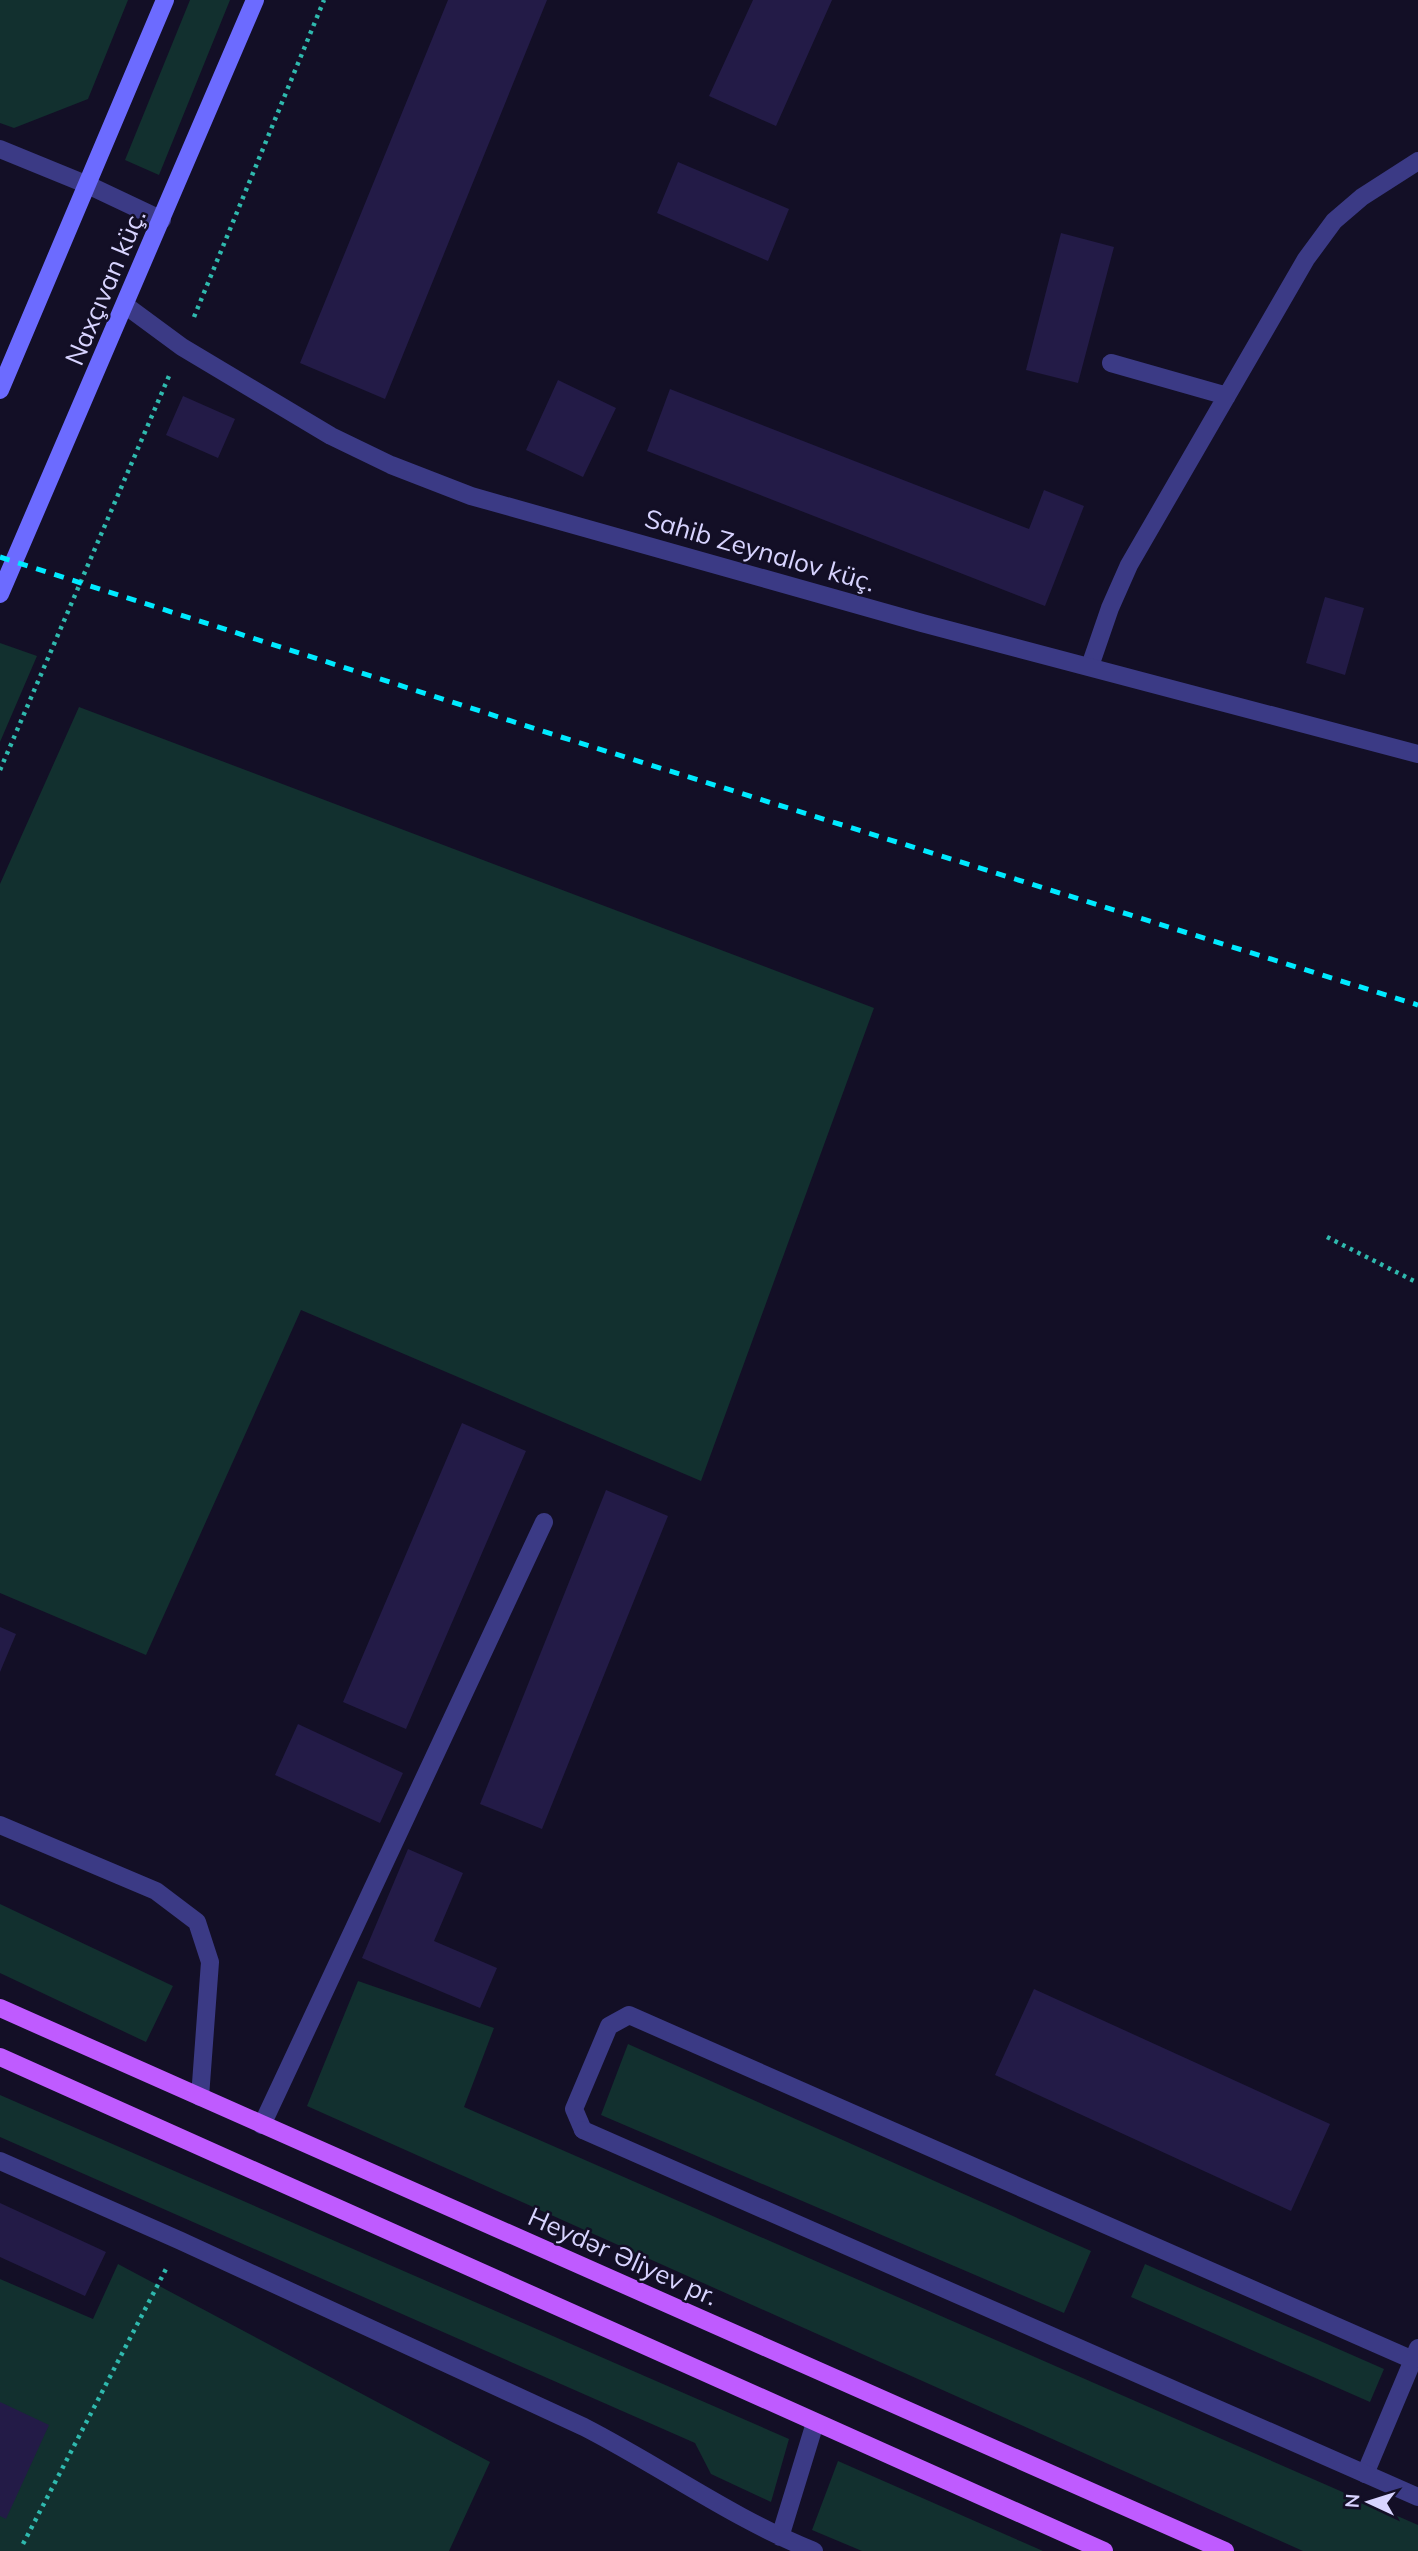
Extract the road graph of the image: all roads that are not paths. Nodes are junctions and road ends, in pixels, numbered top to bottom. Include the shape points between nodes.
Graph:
1 (165, 0) edge
2 (255, 0) edge
3 (0, 149) edge
4 (1418, 161) edge
5 (88, 185) junction
6 (162, 220) junction
7 (125, 304) junction
8 (1111, 363) dead end
9 (0, 390) edge
10 (1227, 396) junction
11 (0, 594) edge
12 (1090, 667) junction
13 (1418, 754) edge
14 (544, 1522) dead end
15 (0, 1825) edge
16 (0, 2008) edge
17 (0, 2057) edge
18 (200, 2097) junction
19 (262, 2125) junction
20 (0, 2161) edge
21 (1415, 2354) edge
22 (815, 2423) junction
23 (1365, 2474) junction
24 (1418, 2497) edge
25 (779, 2537) junction
26 (814, 2551) edge
27 (1104, 2551) edge
28 (1225, 2551) edge

1 - 5 main road
2 - 6 main road, Naxçıvan küç.
3 - 5 street
4 - 10 street via 1334,221 1306,259
5 - 6 street
5 - 9 main road
6 - 7 main road, Naxçıvan küç.
7 - 11 main road, Naxçıvan küç.
7 - 12 street, Sahib Zeynalov küç. via 182,347 331,436 471,496
8 - 10 street
10 - 12 street via 1129,565
12 - 13 street, Sahib Zeynalov küç.
14 - 19 street
15 - 18 street via 156,1891 197,1922 210,1962
16 - 18 main road, Heydər Əliyev pr.
17 - 22 main road
18 - 19 main road, Heydər Əliyev pr.
19 - 28 main road, Heydər Əliyev pr.
20 - 25 street via 584,2427
21 - 23 street
21 - 23 street via 629,2015 609,2026 574,2109 583,2130
22 - 25 street
22 - 27 main road
23 - 24 street
25 - 26 street

